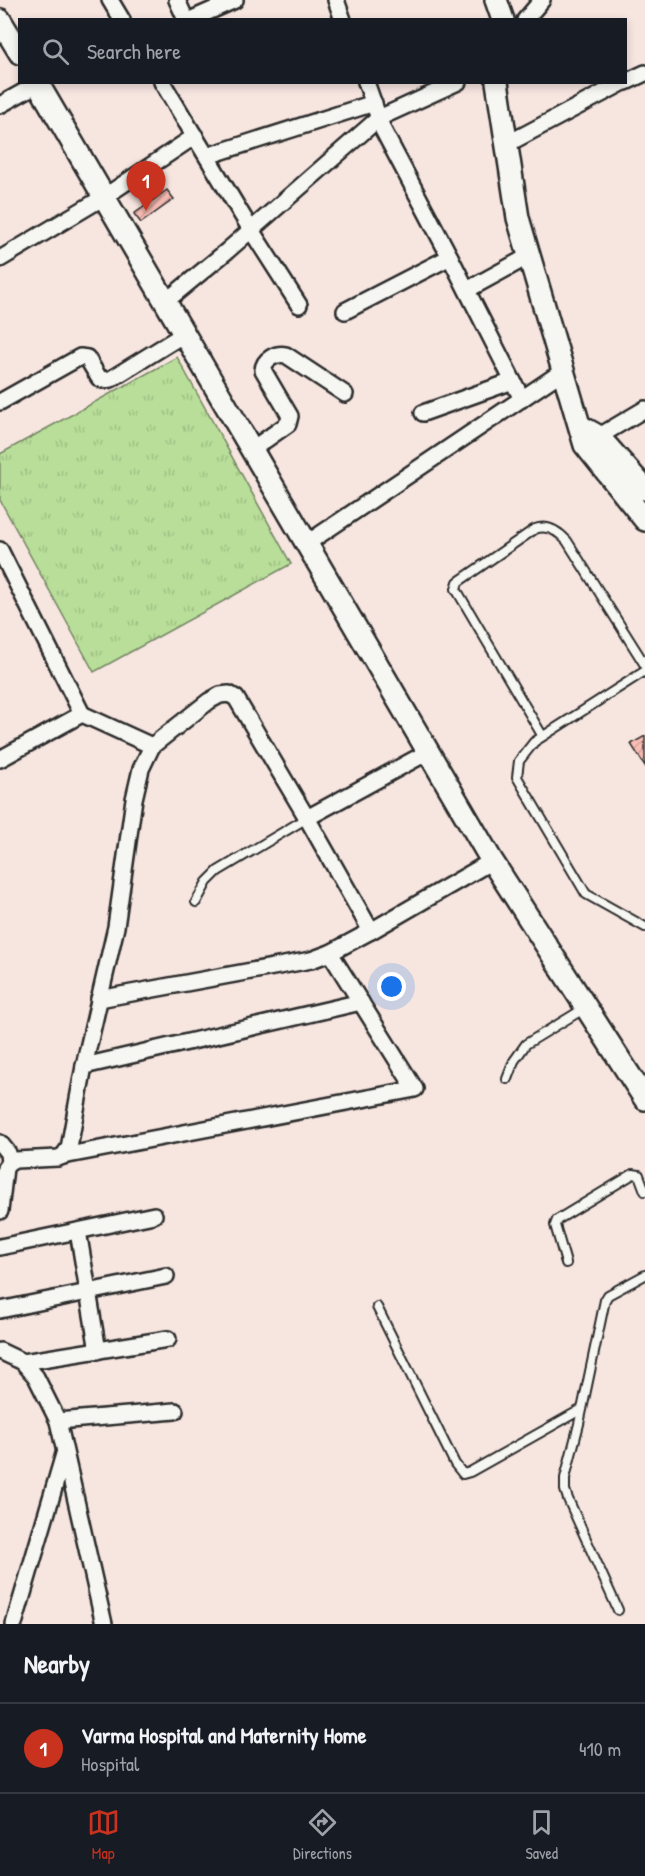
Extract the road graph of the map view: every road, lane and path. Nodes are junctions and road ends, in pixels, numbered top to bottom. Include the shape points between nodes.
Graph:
1 (110, 0) edge
2 (177, 0) edge
3 (235, 0) edge
4 (336, 0) edge
5 (496, 0) edge
6 (542, 0) edge
7 (121, 18) edge
8 (185, 18) edge
9 (194, 18) edge
10 (343, 18) edge
11 (502, 18) edge
12 (527, 18) edge
13 (0, 20) edge
14 (18, 50) edge
15 (645, 73) edge
16 (627, 81) edge
17 (37, 84) edge
18 (40, 84) edge
19 (163, 84) edge
20 (367, 84) edge
21 (454, 84) edge
22 (497, 84) edge
23 (621, 84) edge
24 (374, 103) junction
25 (0, 105) edge
26 (379, 118) junction
27 (195, 136) junction
28 (507, 144) junction
29 (207, 156) junction
30 (104, 197) junction
31 (251, 231) junction
32 (530, 256) junction
33 (450, 257) junction
34 (0, 259) edge
35 (467, 290) junction
36 (165, 302) junction
37 (299, 304) dead end
38 (345, 311) dead end
39 (184, 334) junction
40 (563, 371) junction
41 (513, 381) junction
42 (345, 394) dead end
43 (522, 399) junction
44 (0, 402) edge
45 (645, 409) edge
46 (423, 413) dead end
47 (588, 436) junction
48 (251, 450) junction
49 (645, 489) edge
50 (644, 516) edge
51 (306, 544) junction
52 (0, 550) edge
53 (645, 665) edge
54 (645, 671) edge
55 (82, 714) junction
56 (542, 735) junction
57 (152, 746) junction
58 (428, 752) junction
59 (0, 759) edge
60 (307, 818) junction
61 (492, 861) junction
62 (196, 902) dead end
63 (645, 927) edge
64 (371, 931) junction
65 (330, 953) junction
66 (99, 999) junction
67 (361, 1002) junction
68 (586, 1007) junction
69 (84, 1066) junction
70 (507, 1079) dead end
71 (645, 1099) edge
72 (0, 1143) edge
73 (63, 1156) junction
74 (9, 1162) junction
75 (645, 1191) edge
76 (0, 1211) edge
77 (153, 1215) dead end
78 (78, 1231) junction
79 (0, 1247) edge
80 (566, 1263) dead end
81 (645, 1275) edge
82 (166, 1276) dead end
83 (89, 1292) junction
84 (377, 1307) dead end
85 (0, 1310) edge
86 (168, 1339) dead end
87 (0, 1351) edge
88 (98, 1351) junction
89 (23, 1362) junction
90 (582, 1408) junction
91 (175, 1411) dead end
92 (58, 1421) junction
93 (65, 1451) junction
94 (618, 1610) dead end
95 (15, 1624) edge
96 (104, 1624) edge

1 - 7 street
2 - 8 street
3 - 9 street
4 - 10 street
5 - 11 street
6 - 12 street
13 - 14 street
15 - 16 street
17 - 25 street
18 - 30 street
19 - 27 street
20 - 24 street
21 - 26 street
22 - 28 street
23 - 28 street
24 - 26 street
24 - 29 street
26 - 31 street
26 - 33 street
27 - 29 street
27 - 30 street
28 - 32 street via 518,218
29 - 31 street
30 - 34 street
30 - 36 street
31 - 36 street
31 - 37 street
32 - 35 street
32 - 40 street
33 - 35 street
33 - 38 street
35 - 41 street
36 - 39 street
39 - 44 street via 111,379 99,378 87,358 80,357
39 - 48 street
40 - 43 street
40 - 47 street
41 - 43 street
41 - 46 street
42 - 48 street via 286,355 277,354 266,362 263,370 290,420
43 - 51 street
45 - 47 street
47 - 49 street
47 - 50 street
48 - 51 street
51 - 58 street
52 - 55 street
53 - 56 lane via 561,534 540,527 477,568 458,582 456,589
54 - 56 lane
55 - 57 street
55 - 59 street
56 - 63 lane via 519,761 519,782 586,894
57 - 60 street via 209,701 229,694 236,698
57 - 66 street via 141,769 116,927
58 - 60 street
58 - 61 street
60 - 62 lane via 218,871
60 - 64 street
61 - 64 street
61 - 68 street
64 - 65 street
65 - 66 street via 311,960
65 - 67 street
66 - 69 street
67 - 69 street
67 - 73 street via 415,1089
68 - 70 lane via 526,1044
68 - 71 street
69 - 73 street via 69,1148
72 - 74 street
73 - 74 street
74 - 76 street
75 - 80 lane via 639,1175 633,1174 557,1220
77 - 78 street
78 - 79 street
78 - 83 street
81 - 90 lane via 605,1300
82 - 83 street
83 - 85 street
83 - 88 street
84 - 90 lane via 463,1474
86 - 88 street
87 - 89 street
88 - 89 street
89 - 92 street via 36,1377
90 - 94 lane via 565,1490
91 - 92 street
92 - 93 street
93 - 95 street
93 - 96 street

